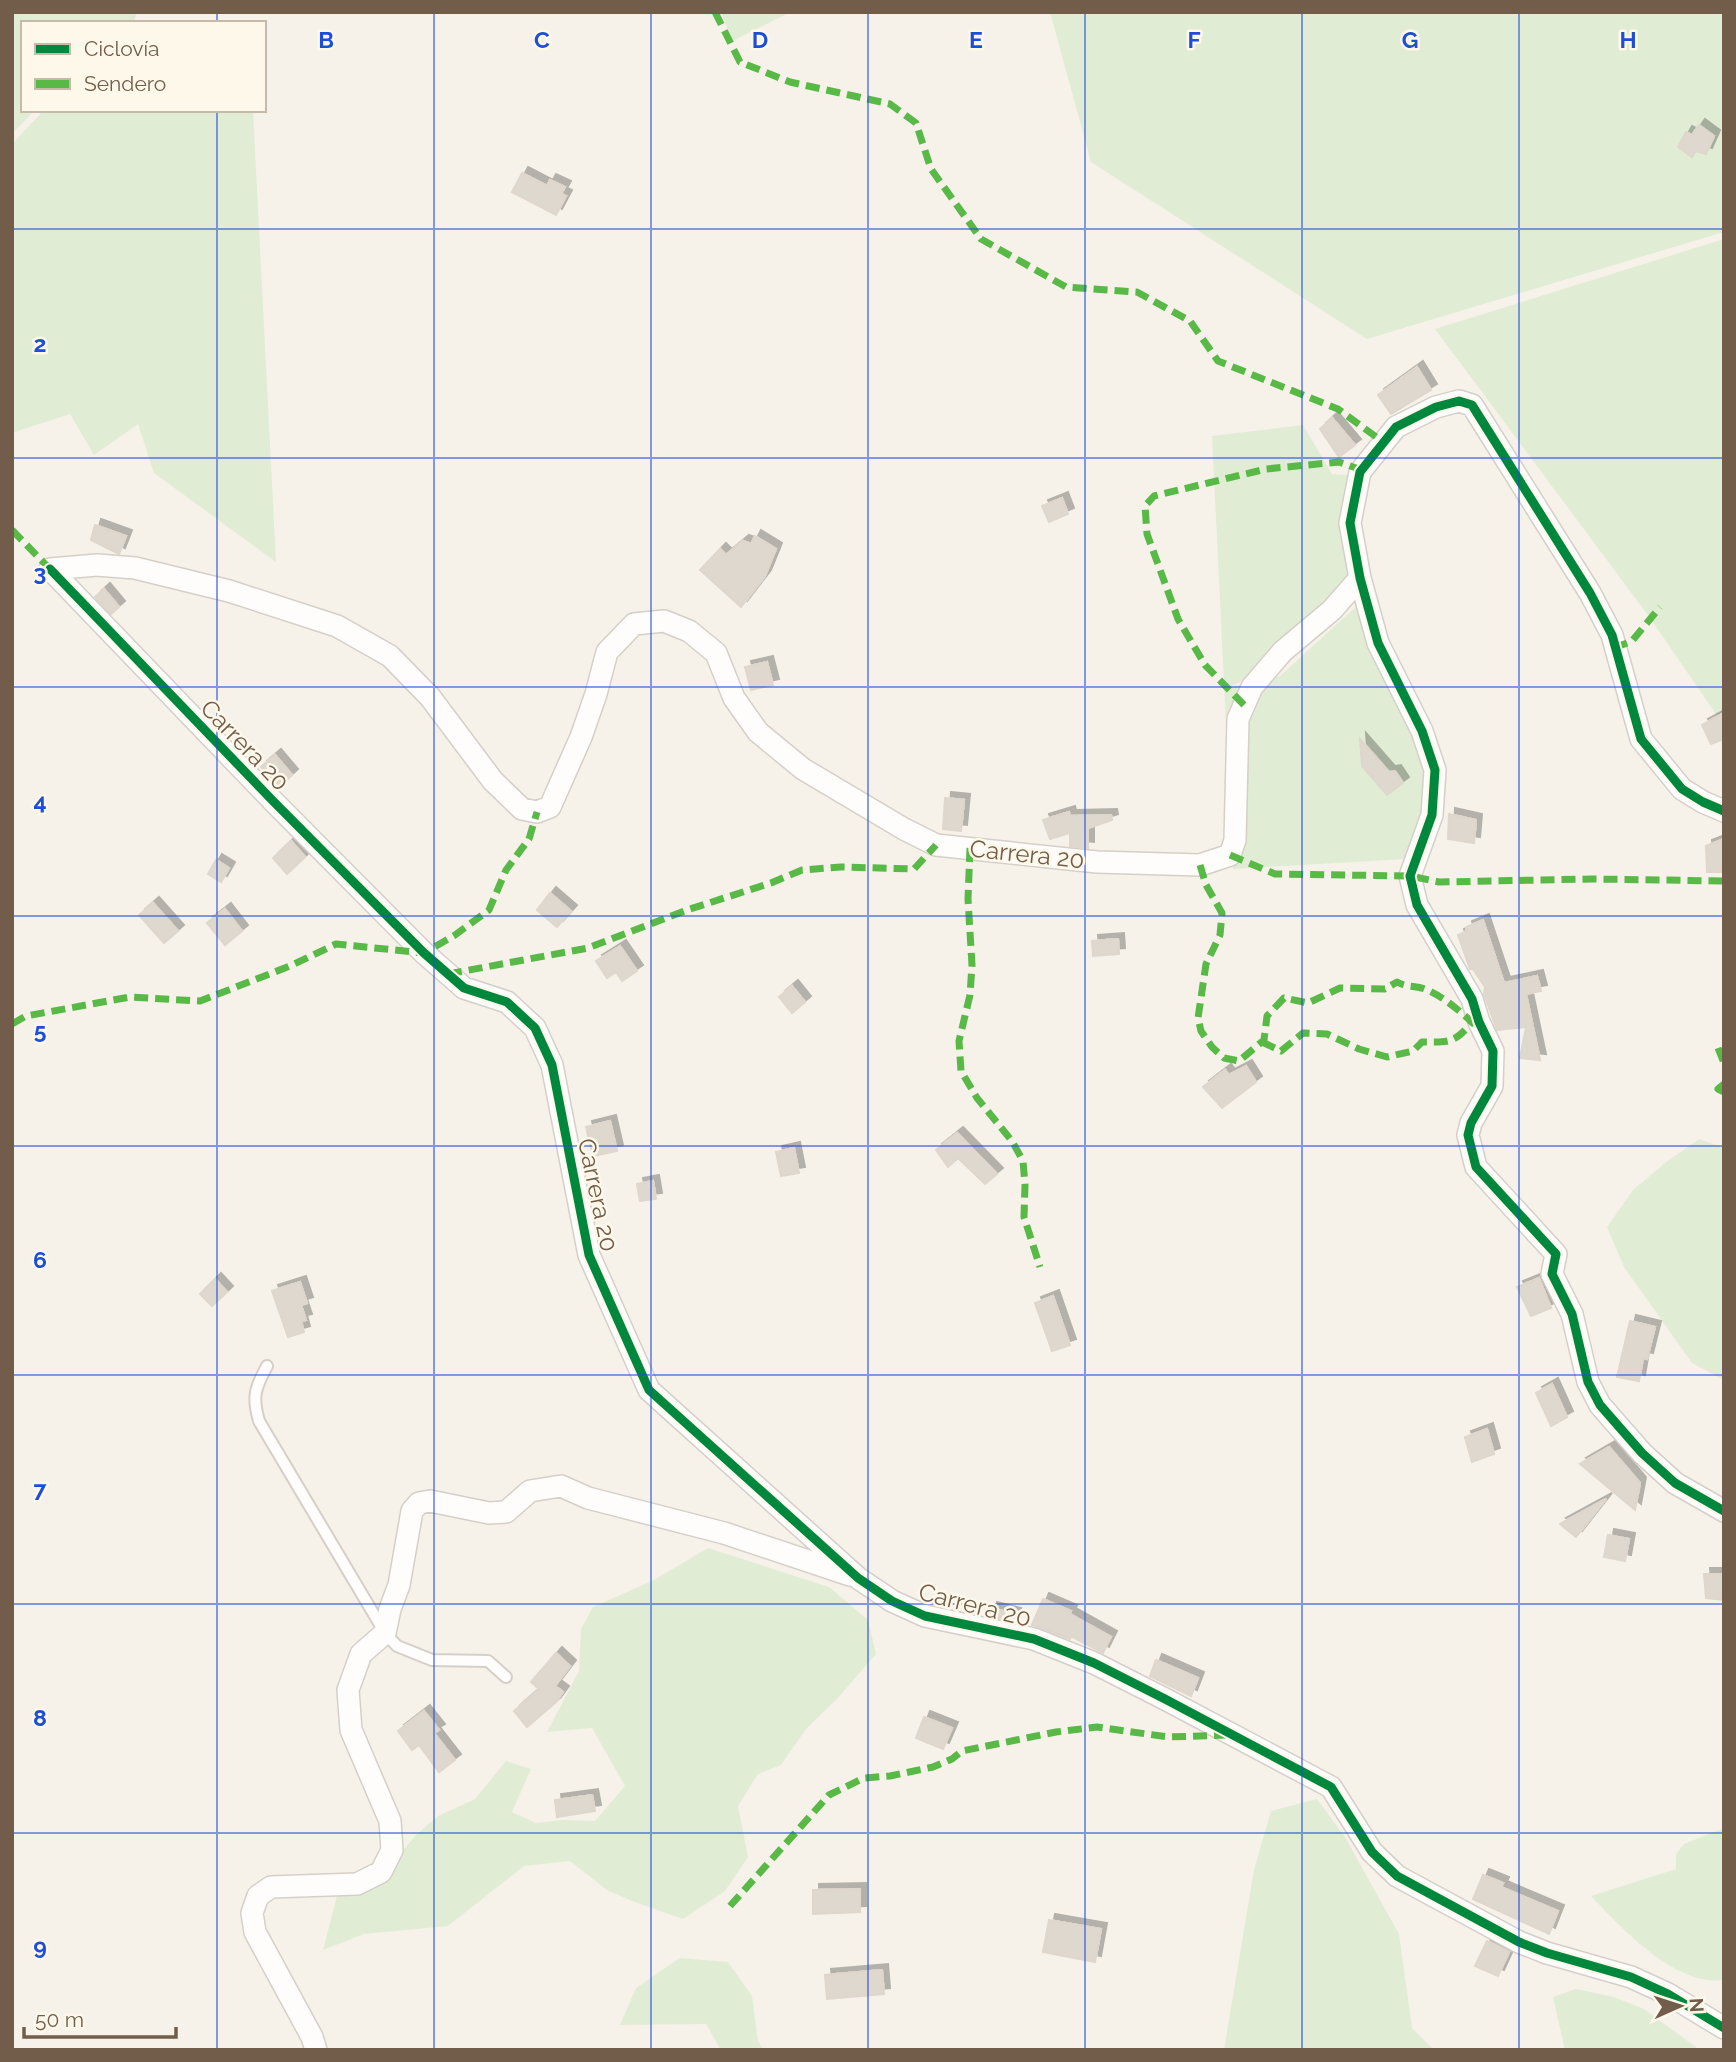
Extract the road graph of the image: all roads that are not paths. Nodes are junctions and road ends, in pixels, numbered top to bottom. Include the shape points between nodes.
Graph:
1 (1360, 578) junction
2 (1724, 811) edge
3 (267, 1366) dead end
4 (1724, 1511) edge
5 (858, 1578) junction
6 (385, 1633) junction
7 (506, 1677) dead end
8 (1724, 2028) edge
9 (316, 2050) edge

1 - 2 street via 1350,523 1360,472 1396,427 1436,407 1460,401 1472,405 1612,635 1641,739 1682,789
1 - 4 street via 1378,643 1435,769 1432,815 1410,876 1417,905 1472,999 1493,1051 1492,1086 1468,1135 1476,1167 1556,1254 1552,1275 1572,1314 1588,1381 1600,1405 1675,1483
1 - 5 street, Carrera 20 via 1252,687 1238,719 1235,840 1230,855 1200,864 1097,862 936,845 803,769 776,747 758,732 734,698 716,653 689,631 664,621 634,624 607,652 582,737 550,807 537,812 522,809 493,781 430,697 390,656 337,626 229,591 135,568 50,569 424,953 464,988 507,1002 535,1028 552,1065 589,1255 649,1390
3 - 6 lane via 254,1403 259,1421
5 - 6 street via 561,1486 530,1491 506,1512 430,1501 419,1503 412,1511 399,1586
5 - 8 street, Carrera 20 via 925,1616 1034,1639 1094,1663 1331,1787 1372,1852 1397,1876 1519,1942 1632,1977
6 - 7 lane via 397,1646 432,1660 488,1661
6 - 9 street via 361,1654 348,1690 351,1730 390,1821 392,1850 381,1872 357,1884 271,1887 258,1896 252,1913 255,1932

